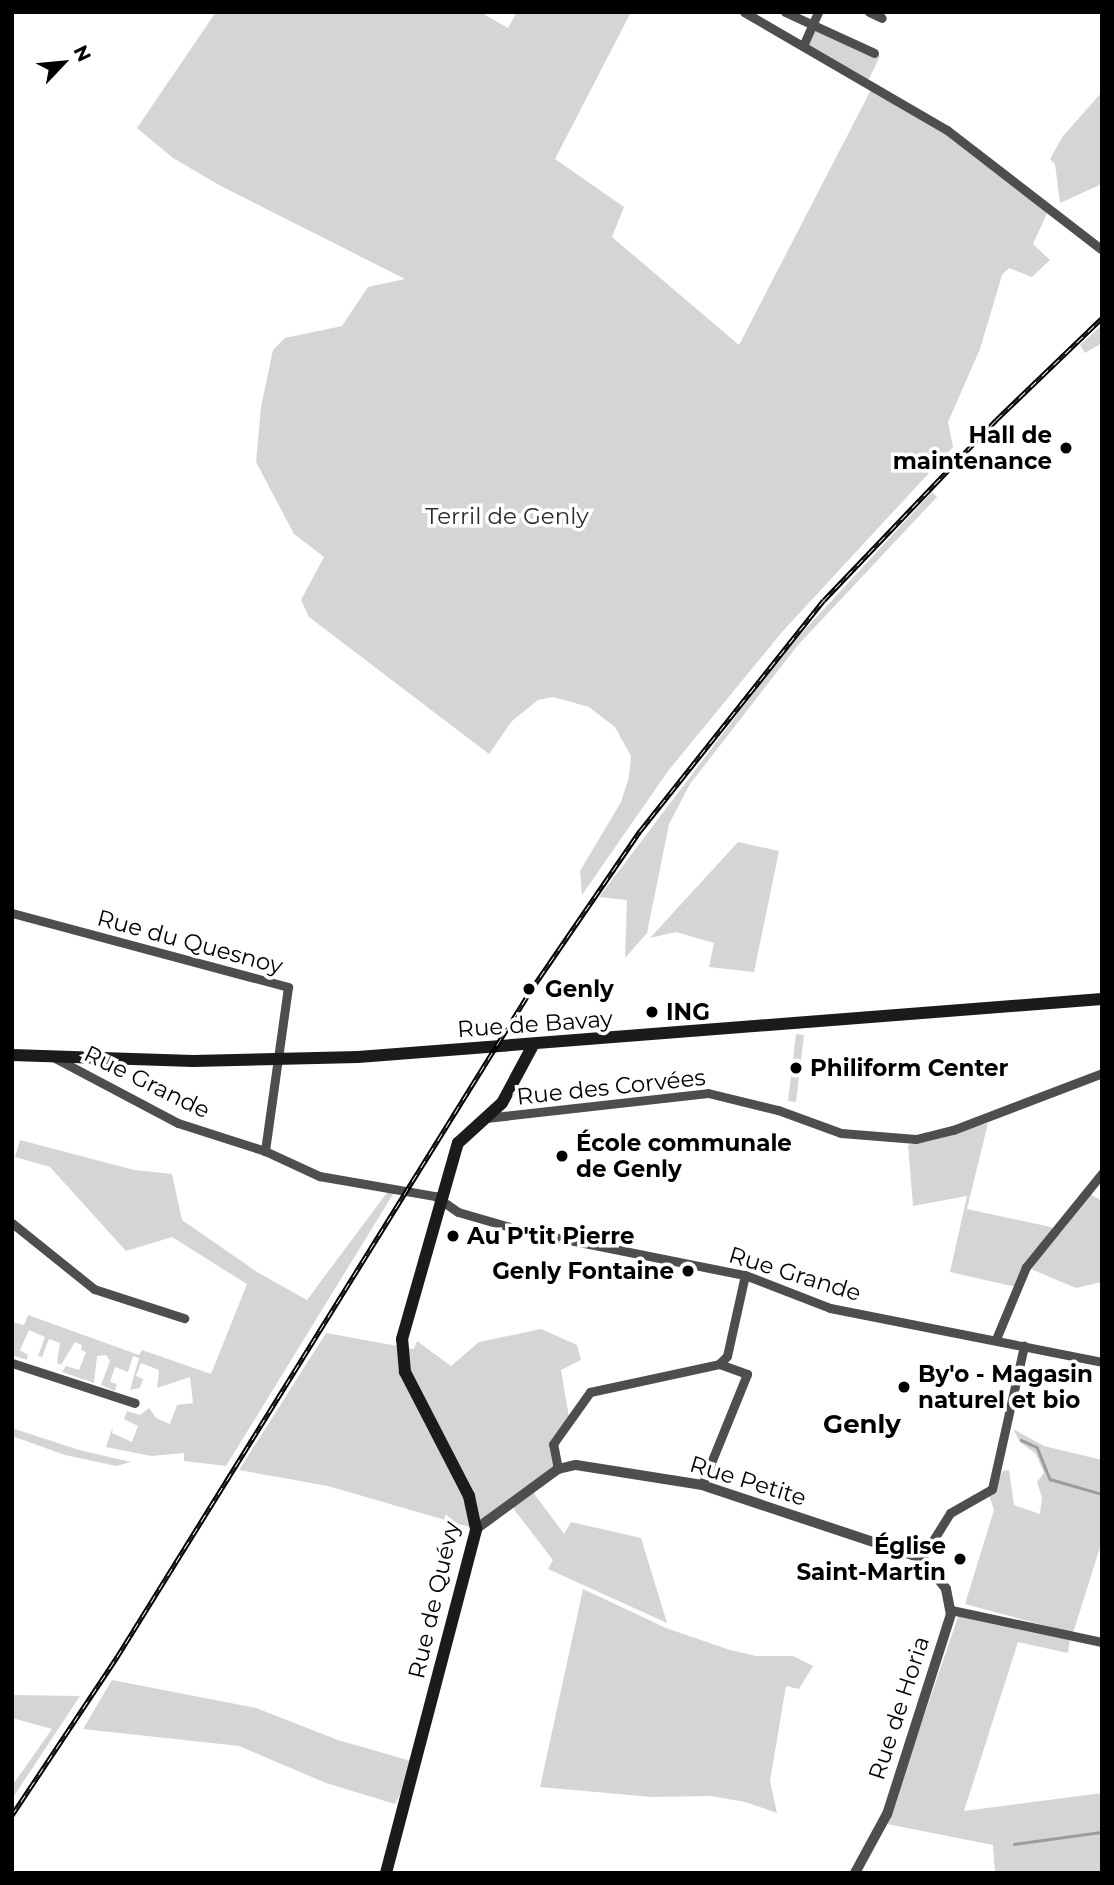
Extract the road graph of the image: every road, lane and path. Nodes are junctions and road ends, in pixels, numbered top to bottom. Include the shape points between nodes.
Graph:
1 (744, 12) edge
2 (785, 12) edge
3 (818, 12) edge
4 (869, 12) edge
5 (882, 18) dead end
6 (813, 25) junction
7 (803, 46) junction
8 (874, 53) dead end
9 (1102, 250) edge
10 (12, 913) edge
11 (1102, 999) edge
12 (532, 1047) junction
13 (12, 1055) edge
14 (54, 1057) junction
15 (276, 1060) junction
16 (1102, 1073) edge
17 (485, 1118) junction
18 (265, 1151) junction
19 (1102, 1173) edge
20 (442, 1199) junction
21 (12, 1223) edge
22 (745, 1275) junction
23 (184, 1318) dead end
24 (996, 1339) junction
25 (1024, 1346) junction
26 (1102, 1362) edge
27 (12, 1363) edge
28 (719, 1364) junction
29 (135, 1403) dead end
30 (558, 1469) junction
31 (702, 1485) junction
32 (476, 1529) junction
33 (922, 1558) junction
34 (951, 1609) junction
35 (1102, 1642) edge
36 (386, 1873) edge
37 (855, 1873) edge

1 - 7 street
2 - 6 street
3 - 6 street
4 - 5 street
6 - 7 street
6 - 8 street
7 - 9 street via 918,111
10 - 15 street, Rue du Quesnoy via 288,987
11 - 12 main road, Rue de Bavay
12 - 15 main road, Rue de Bavay
12 - 17 main road, Rue de Quévy via 502,1103
13 - 14 main road, Rue de Bavay
14 - 15 main road, Rue de Bavay
14 - 18 street, Rue Grande via 178,1123
15 - 18 street
16 - 17 street, Rue des Corvées via 953,1130 916,1139 841,1133 778,1110 708,1094
17 - 20 main road, Rue de Quévy via 458,1143
18 - 20 street, Rue Grande via 319,1176
19 - 24 street via 1026,1267
20 - 22 street, Rue Grande via 476,1219
20 - 32 main road, Rue de Quévy via 404,1332 402,1356 405,1372 469,1496
21 - 23 street via 94,1289
22 - 24 street, Rue Grande via 830,1308
22 - 28 street via 727,1356
24 - 25 street, Rue Grande
25 - 26 street, Rue Grande
25 - 33 street via 992,1489 989,1495 950,1513
27 - 29 street
28 - 30 street via 590,1392 554,1444
28 - 31 street via 747,1374
30 - 31 street, Rue Petite via 583,1466
30 - 32 street
31 - 33 street, Rue Petite
32 - 36 main road, Rue de Quévy
33 - 34 street via 946,1589
34 - 35 street
34 - 37 street, Rue de Horia via 887,1814

